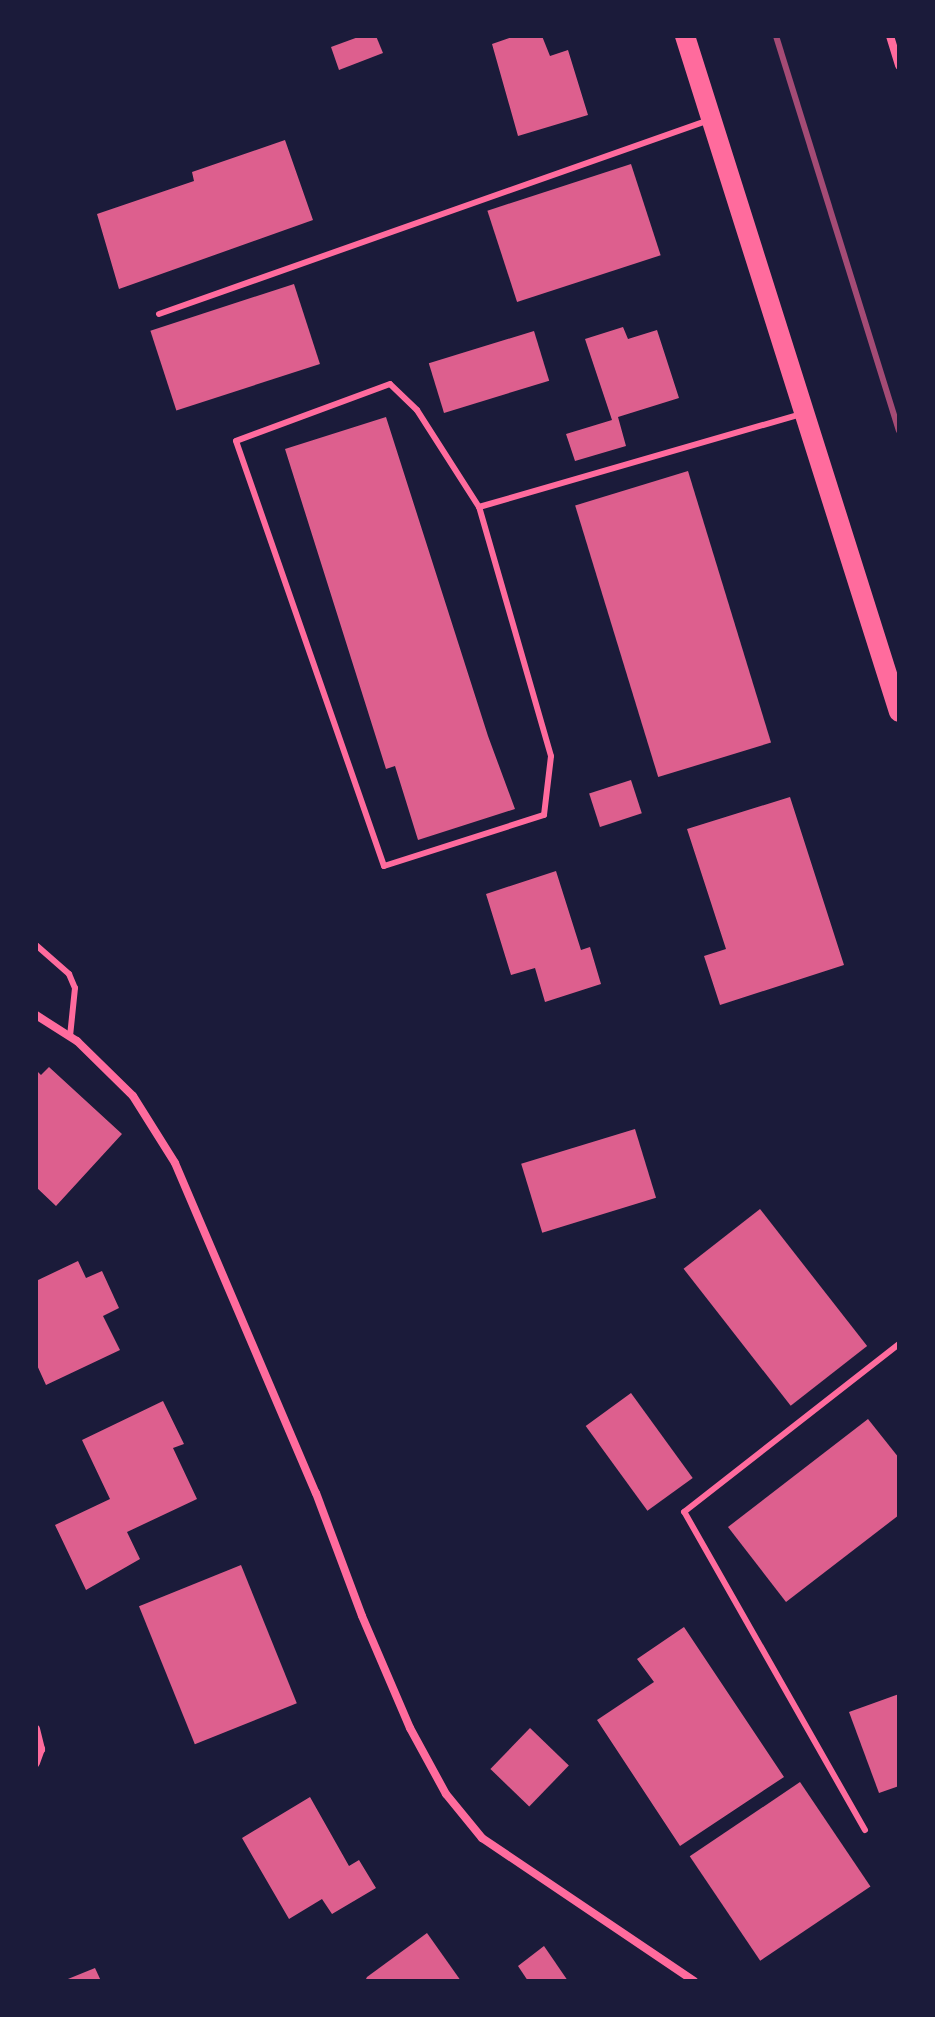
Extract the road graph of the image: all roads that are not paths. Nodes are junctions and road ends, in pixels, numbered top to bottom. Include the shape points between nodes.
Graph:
1 (685, 36) edge
2 (890, 36) edge
3 (899, 66) edge
4 (711, 119) junction
5 (159, 314) dead end
6 (804, 413) junction
7 (479, 507) junction
8 (899, 712) edge
9 (36, 945) edge
10 (36, 1015) edge
11 (70, 1036) junction
12 (899, 1344) edge
13 (36, 1729) edge
14 (36, 1763) edge
15 (865, 1830) dead end
16 (694, 1981) edge

1 - 4 main road
2 - 3 street
4 - 5 lane
4 - 6 main road
6 - 7 lane
6 - 8 main road
7 - 7 lane via 417,410 390,384 236,441 384,866 544,815 551,756
9 - 11 lane via 69,974 75,988
10 - 11 street
11 - 16 street via 133,1096 175,1163 410,1728 446,1794 482,1838
12 - 15 lane via 684,1512
13 - 14 street via 41,1749

